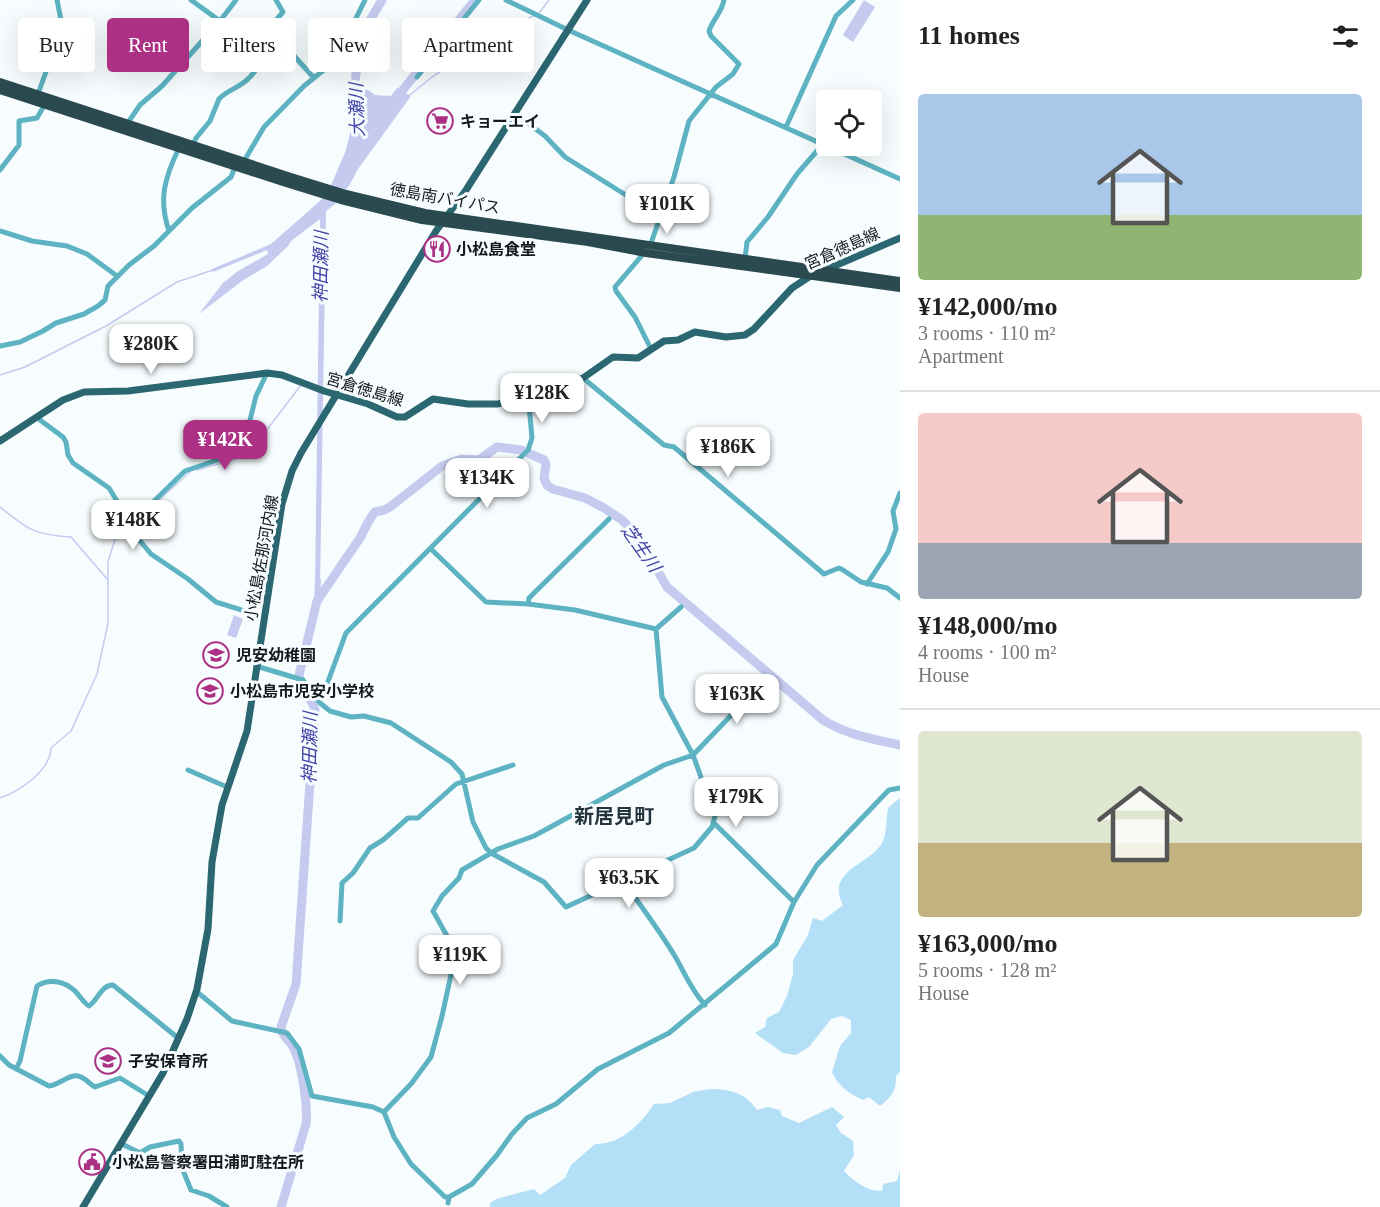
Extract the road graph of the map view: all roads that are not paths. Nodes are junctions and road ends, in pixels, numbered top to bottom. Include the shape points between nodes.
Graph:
1 (57, 0) edge
2 (191, 0) edge
3 (236, 0) edge
4 (276, 0) edge
5 (365, 0) edge
6 (479, 0) edge
7 (506, 0) edge
8 (587, 0) edge
9 (724, 0) edge
10 (853, 0) edge
11 (216, 18) edge
12 (222, 18) edge
13 (278, 18) edge
14 (568, 30) junction
15 (201, 42) edge
16 (296, 58) edge
17 (253, 72) edge
18 (417, 77) dead end
19 (314, 78) junction
20 (0, 82) edge
21 (0, 90) edge
22 (38, 94) junction
23 (710, 94) junction
24 (45, 104) junction
25 (514, 113) junction
26 (126, 127) junction
27 (786, 128) junction
28 (816, 141) edge
29 (179, 148) junction
30 (192, 148) junction
31 (816, 152) edge
32 (849, 156) edge
33 (244, 161) junction
34 (235, 166) junction
35 (0, 170) edge
36 (900, 179) edge
37 (288, 180) junction
38 (661, 217) junction
39 (445, 219) junction
40 (0, 231) edge
41 (168, 231) junction
42 (900, 237) edge
43 (648, 249) junction
44 (746, 259) junction
45 (825, 270) junction
46 (813, 275) junction
47 (117, 276) junction
48 (900, 281) edge
49 (900, 288) edge
50 (0, 346) edge
51 (651, 349) junction
52 (267, 373) junction
53 (583, 378) junction
54 (528, 394) junction
55 (338, 395) junction
56 (36, 417) junction
57 (0, 441) edge
58 (900, 493) edge
59 (125, 514) junction
60 (609, 519) dead end
61 (431, 549) junction
62 (867, 584) junction
63 (900, 598) edge
64 (528, 604) junction
65 (681, 607) dead end
66 (264, 616) junction
67 (656, 629) junction
68 (256, 666) junction
69 (766, 679) dead end
70 (320, 703) junction
71 (693, 755) junction
72 (513, 765) dead end
73 (188, 770) dead end
74 (464, 781) junction
75 (227, 788) junction
76 (900, 788) edge
77 (714, 823) junction
78 (492, 853) junction
79 (623, 881) junction
80 (794, 902) junction
81 (340, 921) dead end
82 (196, 991) junction
83 (705, 1005) junction
84 (178, 1038) junction
85 (0, 1056) edge
86 (16, 1069) junction
87 (149, 1096) junction
88 (384, 1112) junction
89 (120, 1143) junction
90 (83, 1207) edge
91 (227, 1207) edge

1 - 22 street via 62,25
2 - 11 street
3 - 12 street
4 - 13 street via 284,12
5 - 19 street via 335,61
6 - 18 street
7 - 14 street
8 - 14 main road, 小松島佐那河内線
9 - 23 street via 723,9 709,31 739,64
10 - 27 street via 836,16
14 - 23 street
14 - 25 main road, 小松島佐那河内線
15 - 26 street via 155,94 140,105
16 - 19 street
17 - 30 street via 219,99
19 - 33 street via 264,127
20 - 22 highway, 徳島南バイパス
21 - 24 highway, 徳島南バイパス
22 - 26 highway, 徳島南バイパス
23 - 27 street
23 - 38 street via 689,121
24 - 26 highway, 徳島南バイパス
24 - 35 street via 37,118 19,122 19,145
25 - 38 street via 565,157
25 - 39 main road, 小松島佐那河内線
26 - 29 highway, 徳島南バイパス
26 - 30 highway, 徳島南バイパス
27 - 28 street
29 - 30 highway, 徳島南バイパス
29 - 41 street via 165,181
30 - 33 highway, 徳島南バイパス
30 - 34 highway, 徳島南バイパス
31 - 44 street via 747,242
32 - 36 street
33 - 37 highway, 徳島南バイパス
34 - 37 highway, 徳島南バイパス
34 - 41 street via 231,177
37 - 39 highway, 徳島南バイパス via 422,220
38 - 43 street
39 - 43 highway, 徳島南バイパス via 565,231
39 - 55 main road, 小松島佐那河内線
40 - 47 street via 67,246 87,254
41 - 47 street
42 - 45 main road, 宮倉徳島線
43 - 44 highway, 徳島南バイパス
43 - 46 highway, 徳島南バイパス
43 - 51 street via 615,287
44 - 45 highway, 徳島南バイパス
45 - 46 main road, 宮倉徳島線
45 - 48 highway, 徳島南バイパス
46 - 49 highway, 徳島南バイパス
46 - 51 main road, 宮倉徳島線 via 792,288 745,335 726,337 695,332
47 - 50 street via 98,306 20,342
51 - 53 main road, 宮倉徳島線 via 638,358 613,357
52 - 55 main road, 宮倉徳島線
52 - 56 main road, 宮倉徳島線 via 128,391 84,392
52 - 59 street via 238,453 185,471 152,503
53 - 54 main road, 宮倉徳島線
53 - 62 street via 664,445 674,447 824,574 839,568
54 - 55 main road, 宮倉徳島線 via 498,404 433,399 405,417
54 - 61 street via 532,438 527,452
55 - 66 main road, 小松島佐那河内線 via 292,471 282,504
56 - 57 main road, 宮倉徳島線
56 - 59 street via 63,437 73,464 109,488
58 - 62 street via 893,511 896,529 888,552
59 - 66 street via 145,548 210,598
60 - 64 street via 529,598
61 - 64 street via 486,602
61 - 70 street via 346,633
62 - 63 street via 887,588
64 - 67 street via 575,610
65 - 67 street
66 - 68 main road, 小松島佐那河内線
67 - 71 street via 662,697
68 - 70 street via 299,678
68 - 75 main road, 小松島佐那河内線 via 247,731
69 - 71 street
70 - 74 street via 343,715 391,723 451,762
71 - 77 street via 715,816
71 - 78 street via 664,765 534,836
72 - 74 street
73 - 75 street
74 - 78 street via 473,822
74 - 81 street via 441,795 418,818 408,818 370,848 342,883
75 - 82 main road, 小松島佐那河内線
76 - 80 street via 888,790 823,857
77 - 79 street via 694,848
77 - 80 street
78 - 79 street via 544,882 566,907
78 - 88 street via 462,870 433,911 456,952 442,1016 431,1057
79 - 83 street
80 - 83 street via 776,944
82 - 84 main road, 小松島佐那河内線
82 - 88 street via 232,1021 287,1033 299,1049 312,1096
83 - 88 street via 669,1033 598,1069 556,1104 527,1118 472,1184 448,1200 411,1164
84 - 86 street via 113,985 103,988 89,1006 71,988 45,981 37,986
84 - 87 main road, 小松島佐那河内線
85 - 86 street
86 - 87 street via 49,1086 74,1076 95,1087 120,1078
87 - 89 main road, 小松島佐那河内線
89 - 90 main road, 小松島佐那河内線
89 - 91 street via 140,1154 150,1147 178,1141 182,1168 191,1190

